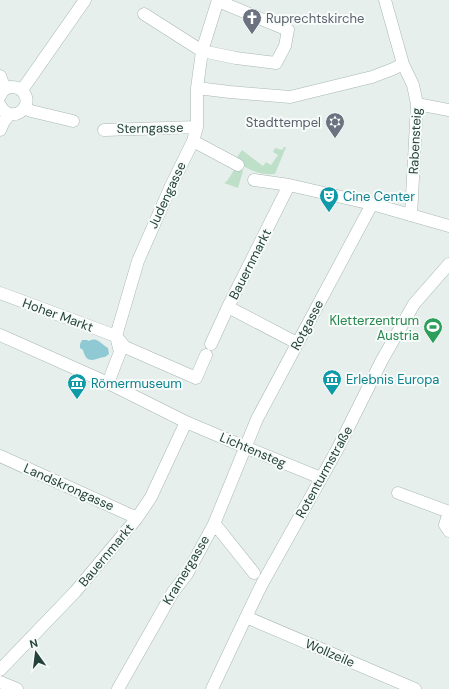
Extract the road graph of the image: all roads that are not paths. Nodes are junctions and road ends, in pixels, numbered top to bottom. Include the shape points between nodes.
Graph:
1 (85, 0) edge
2 (386, 0) edge
3 (218, 1) edge
4 (144, 14) dead end
5 (202, 51) junction
6 (403, 64) junction
7 (0, 76) edge
8 (197, 88) junction
9 (22, 90) junction
10 (2, 93) edge
11 (417, 104) junction
12 (0, 105) edge
13 (24, 108) junction
14 (449, 110) edge
15 (10, 114) junction
16 (73, 121) dead end
17 (197, 127) junction
18 (0, 130) edge
19 (104, 130) dead end
20 (193, 141) junction
21 (238, 165) dead end
22 (254, 180) dead end
23 (289, 185) junction
24 (372, 204) junction
25 (411, 215) junction
26 (449, 226) edge
27 (449, 264) edge
28 (0, 294) edge
29 (228, 307) junction
30 (0, 335) edge
31 (116, 336) junction
32 (297, 344) junction
33 (196, 378) joint
34 (108, 383) junction
35 (186, 422) junction
36 (245, 447) junction
37 (0, 456) edge
38 (321, 478) junction
39 (398, 493) dead end
40 (449, 512) edge
41 (137, 518) junction
42 (214, 524) junction
43 (449, 531) edge
44 (254, 573) dead end
45 (246, 617) junction
46 (0, 670) edge
47 (0, 682) edge
48 (17, 689) edge
49 (118, 689) edge
50 (212, 689) edge
51 (415, 689) edge

1 - 9 street
2 - 6 street, Rabensteig
3 - 5 street, Judengasse
3 - 5 street via 288,30 285,46 276,63
4 - 5 street
5 - 8 street, Judengasse
6 - 8 street via 372,77 290,97
6 - 11 street, Rabensteig via 413,85
7 - 10 street
8 - 17 street, Judengasse
9 - 10 street via 9,87
9 - 13 street via 27,99
11 - 14 street
11 - 25 street, Rabensteig
12 - 15 street
13 - 15 street via 21,112
13 - 16 street
15 - 18 street
17 - 19 street, Sterngasse
17 - 20 street, Judengasse
20 - 21 street
20 - 31 street, Judengasse via 138,261
22 - 23 street
23 - 24 street
23 - 29 street, Bauernmarkt
24 - 25 street
24 - 32 street, Rotgasse
25 - 26 street
27 - 38 street, Rotenturmstraße via 414,304
28 - 31 street, Hoher Markt
29 - 32 street
29 - 33 street, Bauernmarkt
30 - 34 street
31 - 33 street, Hoher Markt via 125,347
31 - 34 street via 120,352
32 - 36 street, Rotgasse
34 - 35 street
35 - 36 street, Lichtensteg
35 - 41 street, Bauernmarkt via 151,497
36 - 38 street, Lichtensteg
36 - 42 street, Kramergasse
37 - 41 street, Landskrongasse
38 - 45 street, Rotenturmstraße
39 - 40 street
40 - 43 street via 445,525
41 - 46 street, Bauernmarkt via 75,592
42 - 44 street
42 - 49 street, Kramergasse
45 - 50 street, Rotenturmstraße
45 - 51 street, Wollzeile
47 - 48 street

